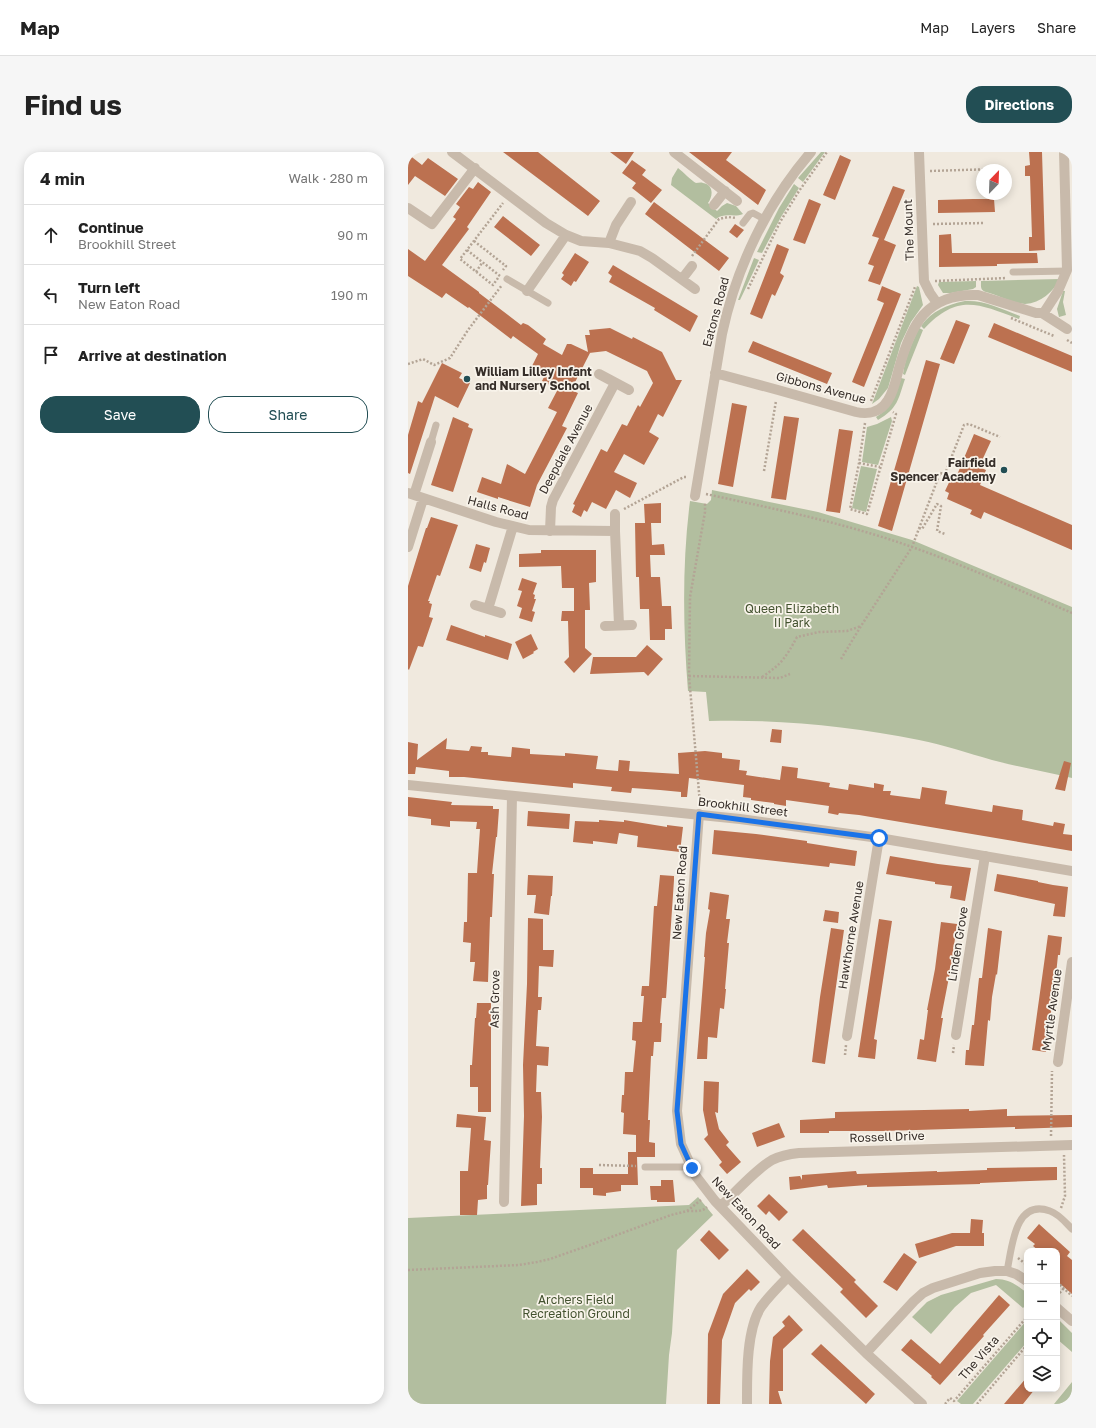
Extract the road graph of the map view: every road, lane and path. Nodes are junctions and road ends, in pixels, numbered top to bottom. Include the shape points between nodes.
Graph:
1 (452, 152) edge
2 (674, 152) edge
3 (811, 152) edge
4 (827, 152) edge
5 (919, 152) edge
6 (1064, 152) edge
7 (475, 168) junction
8 (976, 170) edge
9 (920, 172) junction
10 (725, 191) junction
11 (509, 194) junction
12 (737, 201) dead end
13 (631, 202) dead end
14 (714, 205) dead end
15 (408, 208) edge
16 (751, 215) junction
17 (764, 219) junction
18 (743, 223) dead end
19 (984, 223) dead end
20 (921, 225) junction
21 (566, 235) junction
22 (474, 241) junction
23 (609, 242) junction
24 (467, 250) junction
25 (482, 263) junction
26 (692, 266) joint
27 (1067, 271) junction
28 (476, 272) junction
29 (1013, 272) dead end
30 (499, 276) junction
31 (507, 279) junction
32 (682, 279) junction
33 (695, 289) dead end
34 (527, 291) junction
35 (744, 296) dead end
36 (548, 303) dead end
37 (937, 303) junction
38 (1042, 313) junction
39 (1007, 317) dead end
40 (1067, 329) dead end
41 (1055, 336) dead end
42 (1061, 338) dead end
43 (1072, 343) edge
44 (408, 364) edge
45 (715, 373) junction
46 (599, 374) dead end
47 (615, 383) junction
48 (630, 390) dead end
49 (778, 390) junction
50 (897, 408) dead end
51 (893, 412) junction
52 (866, 414) junction
53 (890, 415) dead end
54 (436, 425) dead end
55 (1000, 437) dead end
56 (431, 442) joint
57 (859, 463) junction
58 (880, 467) junction
59 (764, 471) dead end
60 (698, 478) junction
61 (695, 494) junction
62 (415, 496) edge
63 (615, 514) joint
64 (513, 526) junction
65 (920, 528) junction
66 (550, 531) junction
67 (615, 531) junction
68 (945, 534) dead end
69 (408, 547) edge
70 (912, 547) junction
71 (475, 605) dead end
72 (488, 609) junction
73 (501, 613) dead end
74 (1072, 613) edge
75 (619, 625) junction
76 (632, 625) dead end
77 (605, 626) dead end
78 (861, 626) junction
79 (841, 659) dead end
80 (790, 674) dead end
81 (689, 676) junction
82 (762, 677) junction
83 (408, 785) edge
84 (512, 796) junction
85 (699, 814) junction
86 (879, 838) junction
87 (985, 856) junction
88 (1072, 871) edge
89 (1072, 962) edge
90 (956, 1035) dead end
91 (848, 1036) dead end
92 (1058, 1062) joint
93 (1051, 1145) junction
94 (1068, 1145) edge
95 (599, 1165) dead end
96 (645, 1167) joint
97 (692, 1168) junction
98 (715, 1200) junction
99 (504, 1202) dead end
100 (687, 1211) junction
101 (1057, 1215) junction
102 (1072, 1229) edge
103 (408, 1270) edge
104 (1007, 1271) junction
105 (788, 1276) junction
106 (1024, 1279) edge
107 (1059, 1284) edge
108 (1064, 1288) junction
109 (1060, 1293) edge
110 (1072, 1296) edge
111 (1060, 1310) edge
112 (1024, 1320) edge
113 (1072, 1320) edge
114 (1024, 1349) edge
115 (866, 1353) junction
116 (954, 1401) junction
117 (747, 1404) edge
118 (922, 1404) edge
119 (945, 1404) edge
120 (957, 1404) edge
121 (977, 1404) edge

1 - 7 street
2 - 10 street
3 - 17 street, Eatons Road
4 - 35 path via 780,222
5 - 9 street, The Mount
6 - 27 street
7 - 11 street
7 - 15 street via 432,224
8 - 9 path
9 - 20 street, The Mount
10 - 12 street
10 - 14 street
11 - 21 street
11 - 22 path
13 - 23 street via 619,219
16 - 17 lane
16 - 18 lane
16 - 26 path via 719,219 688,260 694,264
17 - 45 street, Eatons Road via 740,273 728,310
19 - 20 path
20 - 37 street, The Mount via 924,281
21 - 23 street via 581,241
21 - 34 street
22 - 24 path
22 - 30 path via 506,266
23 - 32 street via 647,254
24 - 25 path
24 - 28 path via 460,259
25 - 28 path
25 - 30 path
26 - 32 street
27 - 29 lane
27 - 38 street via 1058,291
28 - 30 path via 493,285
30 - 31 path
31 - 34 lane
31 - 44 path via 450,358 434,365 423,359
32 - 33 street
34 - 36 lane
37 - 38 street, Gibbons Avenue via 948,298 978,295
37 - 52 street, Gibbons Avenue via 921,317 911,332 888,401 880,409
38 - 40 street, Gibbons Avenue
39 - 41 path
42 - 43 path
45 - 49 street, Gibbons Avenue
45 - 60 street, Eatons Road
46 - 47 street
47 - 48 street
47 - 66 street, Deepdale Avenue via 553,500
49 - 52 street, Gibbons Avenue
49 - 59 path
50 - 51 path
51 - 53 path
51 - 58 path via 896,414
52 - 57 path
54 - 56 lane
55 - 65 path via 969,424 964,425 945,474 940,473
56 - 62 street
57 - 58 path
57 - 58 path via 850,509 867,514
60 - 61 street, Eatons Road
60 - 63 path via 684,477
61 - 70 path via 846,526
61 - 81 path via 695,498 705,500 705,512 690,597
62 - 64 street, Halls Road
62 - 69 street
63 - 67 street
64 - 66 street, Halls Road
64 - 72 street
65 - 68 path via 937,504 941,506 937,531
65 - 70 path
66 - 67 street, Halls Road
67 - 75 street
70 - 74 path
70 - 78 path
71 - 72 street
72 - 73 street
75 - 76 street
75 - 77 street
78 - 79 path
78 - 82 path via 847,631 819,632 798,637 784,659
80 - 82 path via 780,678
81 - 82 path
81 - 85 path
83 - 84 street, Brookhill Street
84 - 85 street, Brookhill Street
84 - 99 street, Ash Grove
85 - 86 street, Brookhill Street
85 - 97 street, New Eaton Road via 677,1111 681,1144
86 - 87 street, Brookhill Street
86 - 91 street, Hawthorne Avenue
87 - 88 street, Brookhill Street
87 - 90 street, Linden Grove
89 - 92 street, Myrtle Avenue
92 - 93 path via 1055,1063 1051,1074
93 - 94 street, Rossell Drive
93 - 98 street, Rossell Drive via 788,1154 772,1160
94 - 101 path via 1065,1196
95 - 96 path
96 - 97 lane
97 - 98 street, New Eaton Road
98 - 100 path
98 - 100 path via 704,1210
98 - 105 street, New Eaton Road
100 - 103 path via 537,1262
101 - 102 lane
101 - 104 lane via 1039,1210 1032,1211 1021,1219
104 - 106 street
104 - 115 street via 980,1273 923,1293
105 - 115 street, New Eaton Road
105 - 117 street via 756,1316 749,1350
107 - 108 path
108 - 109 path
108 - 110 path
111 - 113 street
112 - 116 path, The Vista
114 - 121 path
115 - 118 street, New Eaton Road
116 - 119 path via 950,1398
116 - 120 path

